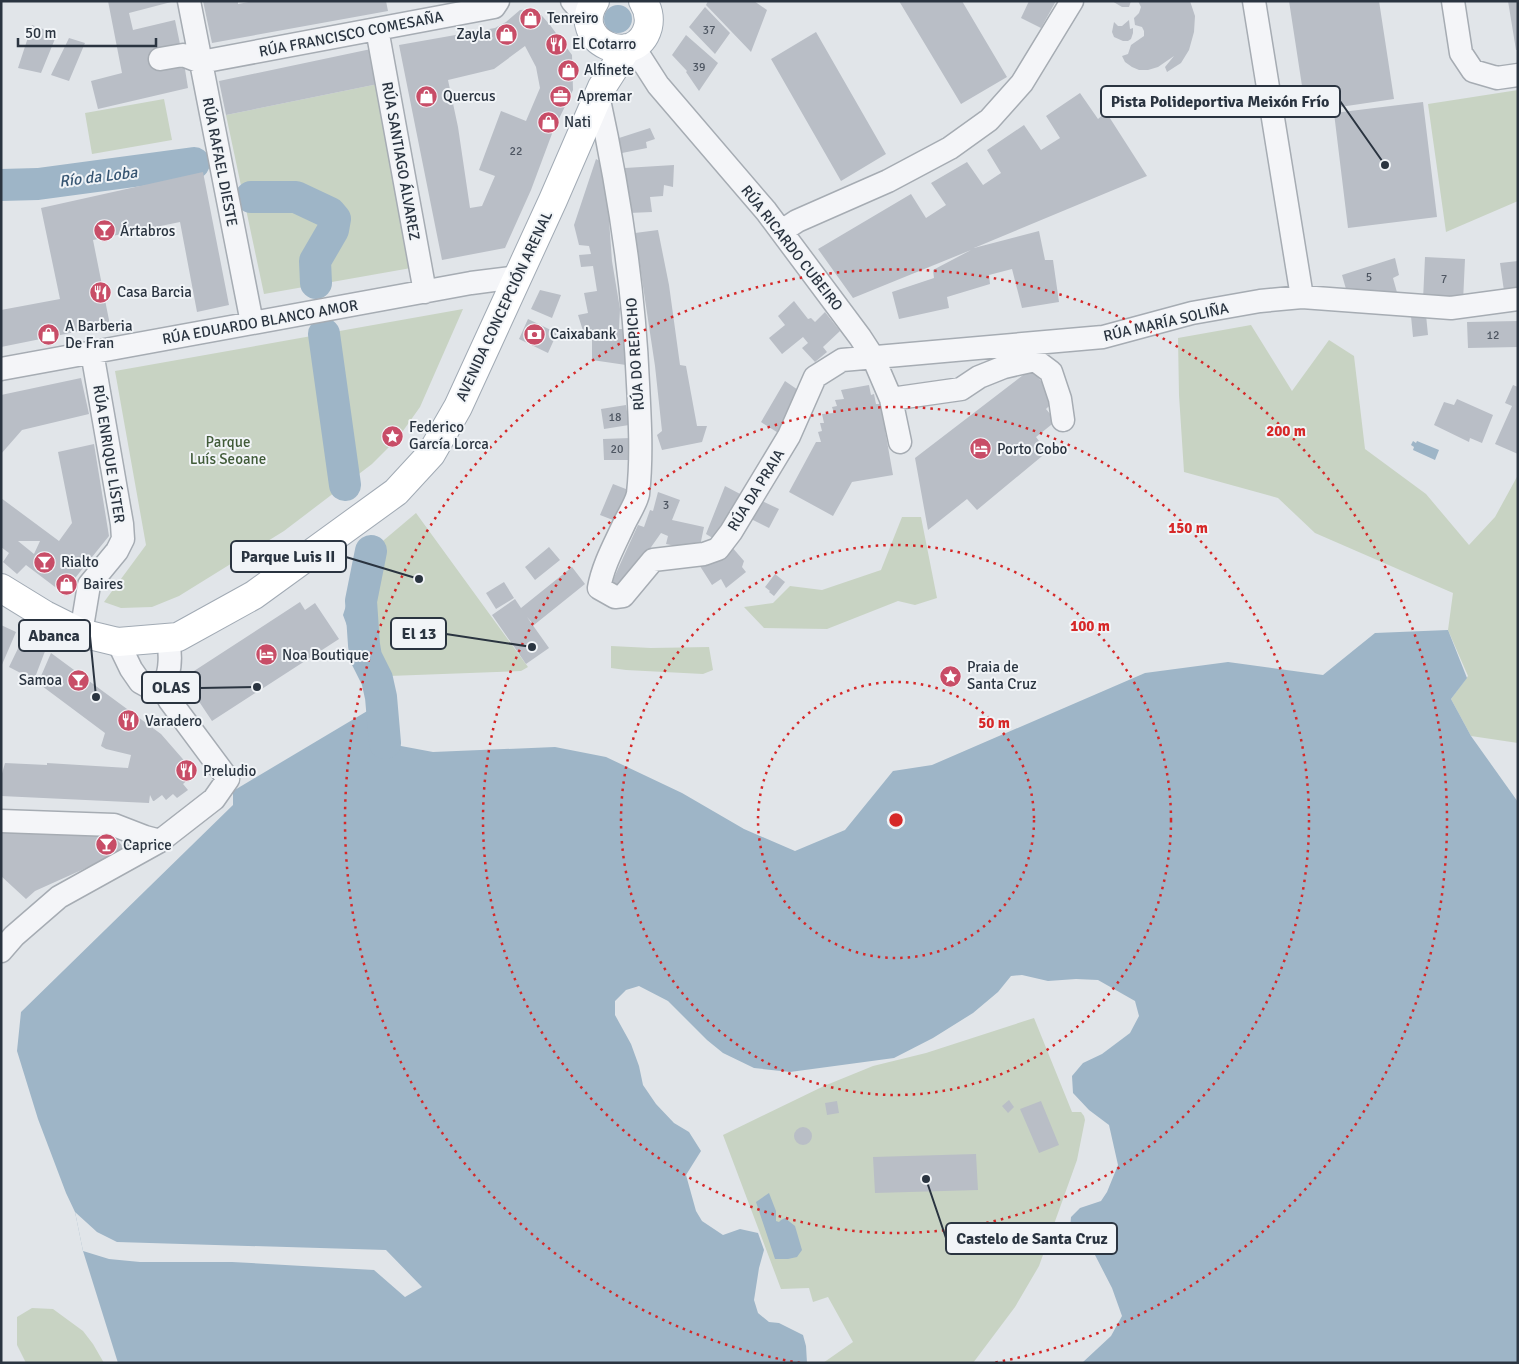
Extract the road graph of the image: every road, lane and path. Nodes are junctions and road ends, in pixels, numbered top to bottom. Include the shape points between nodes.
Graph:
1 (189, 1) edge
2 (498, 1) edge
3 (1072, 1) edge
4 (1254, 1) edge
5 (1453, 1) edge
6 (650, 6) edge
7 (585, 7) edge
8 (377, 29) junction
9 (621, 46) junction
10 (160, 59) dead end
11 (201, 62) junction
12 (650, 73) junction
13 (1518, 74) edge
14 (602, 87) junction
15 (782, 231) junction
16 (518, 277) junction
17 (425, 292) junction
18 (1302, 297) junction
19 (1518, 299) edge
20 (252, 323) junction
21 (92, 352) junction
22 (873, 357) junction
23 (1, 369) edge
24 (891, 399) junction
25 (1063, 420) dead end
26 (900, 442) dead end
27 (1, 589) edge
28 (615, 598) joint
29 (81, 633) junction
30 (168, 638) junction
31 (118, 642) junction
32 (161, 685) junction
33 (1, 820) edge
34 (160, 842) junction
35 (1, 951) edge

1 - 11 street, RÚA RAFAEL DIESTE
2 - 8 street, RÚA FRANCISCO COMESAÑA via 494,7
3 - 15 street via 1022,83 989,120 950,148 896,177 797,220
4 - 18 street
5 - 13 street via 1461,53 1473,71 1498,78
6 - 9 main road via 646,33 640,41
7 - 9 main road via 596,38
8 - 11 street, RÚA FRANCISCO COMESAÑA
8 - 17 street, RÚA SANTIAGO ÁLVAREZ
9 - 12 street, RÚA RICARDO CUBEIRO
9 - 14 main road, AVENIDA CONCEPCIÓN ARENAL
10 - 11 street via 183,55
11 - 20 street, RÚA RAFAEL DIESTE
12 - 14 street via 631,71
12 - 15 street, RÚA RICARDO CUBEIRO
14 - 16 main road, AVENIDA CONCEPCIÓN ARENAL
14 - 28 street, RÚA DO REPICHO via 636,336 641,438 637,497 604,567 599,588
15 - 22 street, RÚA RICARDO CUBEIRO
16 - 17 street, RÚA EDUARDO BLANCO AMOR
16 - 30 main road, AVENIDA CONCEPCIÓN ARENAL via 458,407 431,454 396,492 254,595 178,637
17 - 20 street, RÚA EDUARDO BLANCO AMOR
18 - 19 street, RÚA MARÍA SOLIÑA via 1451,308
18 - 22 street, RÚA MARÍA SOLIÑA via 1192,313 1103,338
20 - 21 street, RÚA EDUARDO BLANCO AMOR
21 - 23 street, RÚA EDUARDO BLANCO AMOR
21 - 29 street, RÚA ENRIQUE LÍSTER via 123,539 89,585
22 - 24 street, RÚA RICARDO CUBEIRO
22 - 28 street, RÚA DA PRAIA via 842,360 815,377 789,436 718,549 704,554 653,560 623,596
24 - 25 street via 961,388 1004,367 1035,360 1051,372
24 - 26 street, RÚA RICARDO CUBEIRO
27 - 29 main road, AVENIDA CONCEPCIÓN ARENAL
29 - 31 main road, AVENIDA CONCEPCIÓN ARENAL
30 - 31 main road, AVENIDA CONCEPCIÓN ARENAL
30 - 32 street via 171,655
31 - 32 street via 140,682 151,688
32 - 34 street via 228,779 214,799
33 - 34 street via 114,825
34 - 35 street via 59,897

